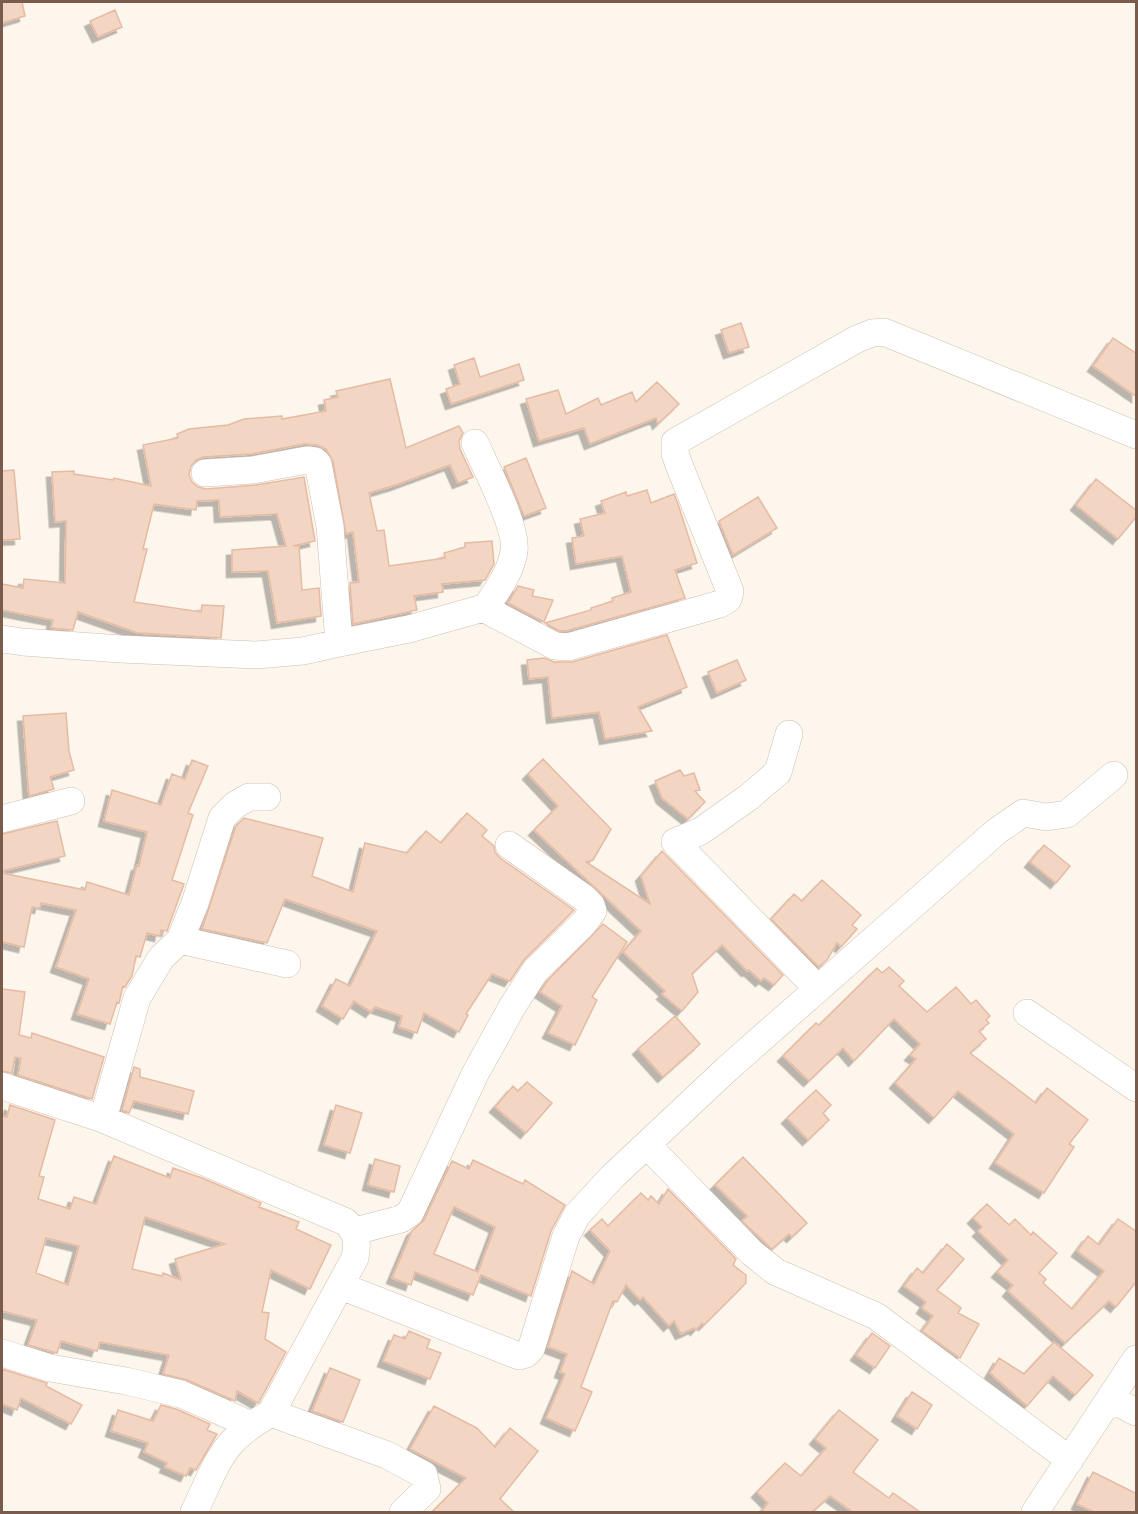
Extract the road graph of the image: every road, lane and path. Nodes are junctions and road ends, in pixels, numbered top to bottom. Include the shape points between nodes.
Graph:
1 (1137, 435) edge
2 (475, 443) dead end
3 (205, 474) dead end
4 (485, 609) junction
5 (2, 639) edge
6 (339, 643) junction
7 (789, 734) dead end
8 (1114, 775) dead end
9 (267, 796) dead end
10 (71, 801) dead end
11 (2, 819) edge
12 (509, 845) dead end
13 (180, 940) junction
14 (287, 964) dead end
15 (818, 989) junction
16 (1027, 1013) dead end
17 (2, 1086) edge
18 (1137, 1088) edge
19 (103, 1119) junction
20 (647, 1145) junction
21 (355, 1231) junction
22 (340, 1286) junction
23 (2, 1353) edge
24 (1137, 1359) edge
25 (1110, 1399) junction
26 (1137, 1412) edge
27 (261, 1419) junction
28 (1070, 1460) junction
29 (194, 1512) edge
30 (403, 1512) edge
31 (1035, 1512) edge

1 - 4 street via 884,332 872,333 675,442 679,465 730,591 728,599 568,647 555,646
2 - 4 street via 508,520 515,547 508,573
3 - 6 street via 307,460 318,464 330,526
4 - 6 street
5 - 6 street via 256,655
7 - 15 street via 778,772 701,831 675,842
8 - 15 street via 1066,814 1046,817 1023,813 997,831
9 - 13 street via 249,797 235,804 222,818
10 - 11 street
12 - 21 street via 585,898 593,911 535,970 512,1007 475,1074 410,1213
13 - 14 street
13 - 19 street via 161,958 137,998
15 - 20 street
16 - 18 street
17 - 19 street
19 - 21 street via 346,1221
20 - 22 street via 577,1215 526,1354 519,1356
20 - 28 street via 752,1253 777,1272 876,1316
21 - 22 street via 355,1258
22 - 27 street
23 - 27 street via 50,1368 181,1394
24 - 25 street
25 - 26 street
25 - 28 street
27 - 29 street via 226,1450
27 - 30 street via 387,1455 423,1475 427,1489
28 - 31 street

